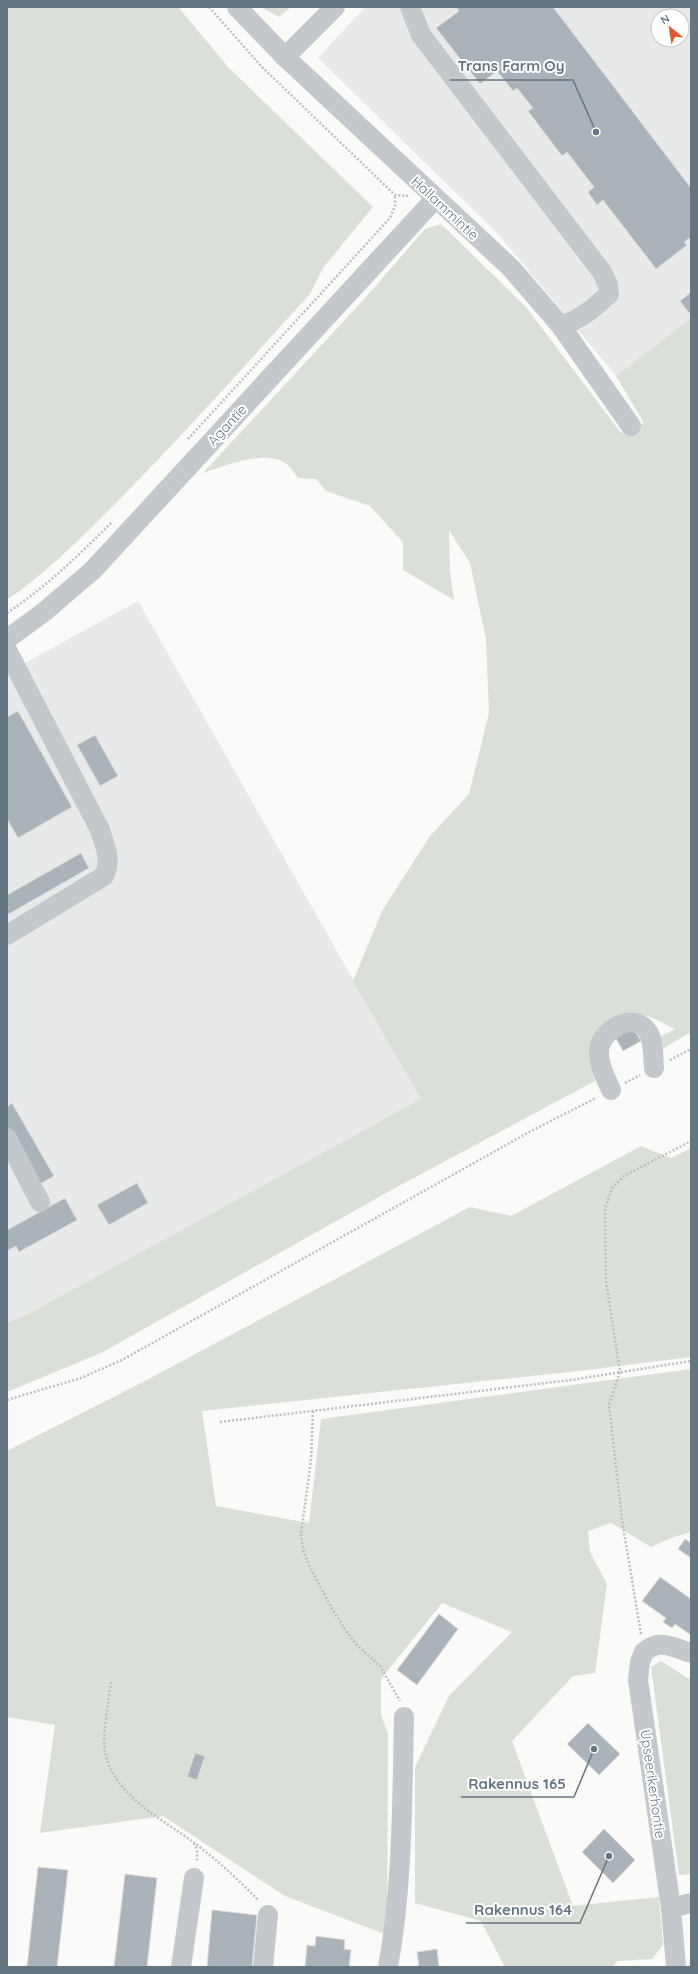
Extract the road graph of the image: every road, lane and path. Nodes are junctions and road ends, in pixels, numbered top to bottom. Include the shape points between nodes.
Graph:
1 (209, 7) edge
2 (237, 7) edge
3 (335, 7) edge
4 (410, 7) edge
5 (286, 57) junction
6 (395, 194) junction
7 (435, 199) junction
8 (561, 326) junction
9 (631, 426) dead end
10 (185, 442) dead end
11 (115, 518) dead end
12 (7, 613) edge
13 (7, 639) edge
14 (7, 650) edge
15 (7, 935) edge
16 (691, 1049) edge
17 (654, 1068) junction
18 (611, 1090) junction
19 (7, 1138) edge
20 (691, 1141) edge
21 (40, 1202) dead end
22 (691, 1361) edge
23 (620, 1371) junction
24 (7, 1400) edge
25 (313, 1411) junction
26 (220, 1422) dead end
27 (644, 1652) junction
28 (691, 1653) edge
29 (111, 1682) dead end
30 (404, 1717) joint
31 (194, 1878) dead end
32 (691, 1903) edge
33 (671, 1908) junction
34 (268, 1915) joint
35 (181, 1967) edge
36 (264, 1967) edge
37 (388, 1967) edge
38 (676, 1967) edge

1 - 6 path via 261,66
2 - 5 street, Hallammintie
3 - 5 street
4 - 8 street via 421,35 602,272 609,294 578,320
5 - 7 street, Hallammintie
6 - 7 path
6 - 10 path via 395,206 390,218
7 - 8 street, Hallammintie via 511,268
7 - 13 street, Agantie via 93,570 44,612
8 - 9 street, Hallammintie
11 - 12 path via 39,590
14 - 15 street via 100,830 107,852 108,867 104,876
16 - 17 path
17 - 18 path
17 - 18 street via 651,1038 645,1028 630,1021 618,1026 605,1036 598,1050 600,1065
18 - 24 path via 531,1131 122,1360 81,1378
19 - 21 street
20 - 23 path via 624,1176 612,1188 605,1209 606,1282
22 - 23 path
23 - 25 path
23 - 27 path via 609,1405 622,1520
25 - 26 path
25 - 30 path via 311,1460 301,1534 303,1548 331,1607 356,1644 380,1666 398,1696
27 - 28 street via 655,1645 668,1644
27 - 33 street, Upseerikerhontie via 638,1680
29 - 34 path via 105,1751 118,1779 146,1810 194,1842 216,1861 256,1898
30 - 37 street via 400,1869 395,1927
31 - 35 street
32 - 33 street
33 - 38 street, Upseerikerhontie
34 - 36 street

